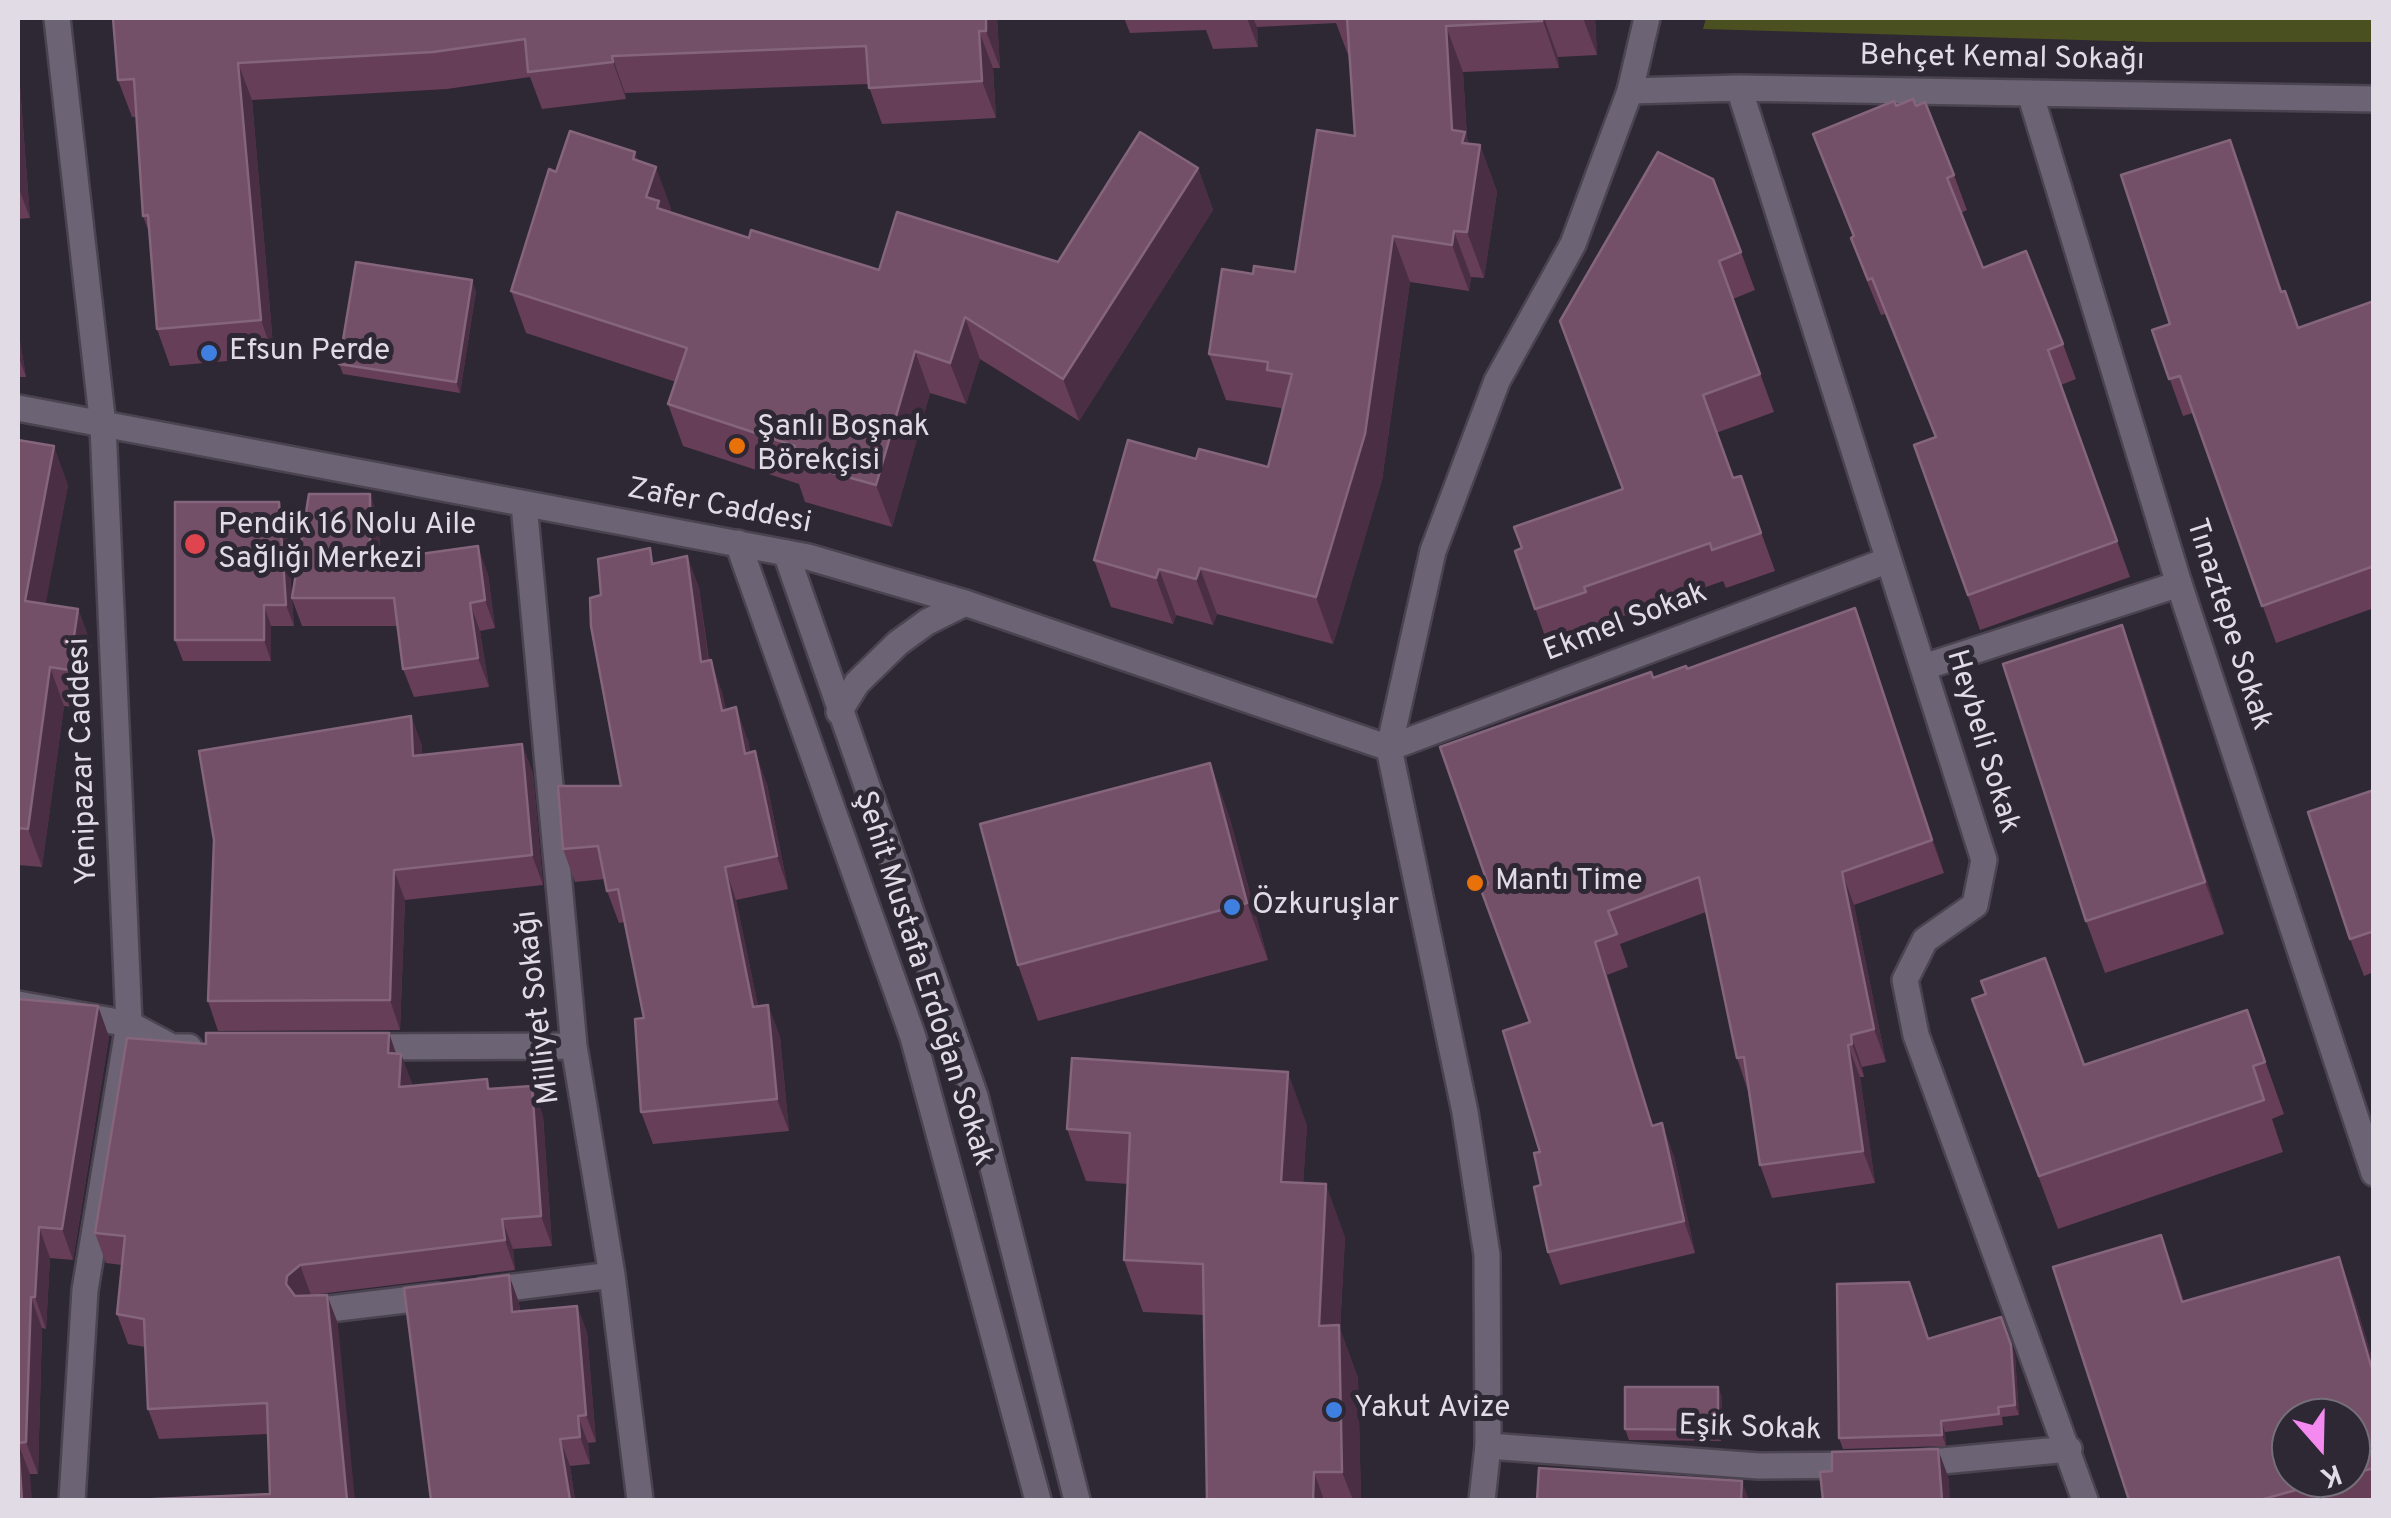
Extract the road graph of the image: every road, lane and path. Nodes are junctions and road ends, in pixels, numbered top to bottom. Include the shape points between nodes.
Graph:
1 (56, 18) edge
2 (1647, 18) edge
3 (1739, 88) junction
4 (1630, 91) junction
5 (2030, 93) junction
6 (2374, 99) edge
7 (18, 408) edge
8 (103, 426) junction
9 (524, 504) junction
10 (738, 543) junction
11 (786, 554) junction
12 (1886, 561) junction
13 (2179, 584) junction
14 (965, 603) junction
15 (1924, 667) junction
16 (839, 712) junction
17 (1389, 748) junction
18 (18, 1004) edge
19 (128, 1024) junction
20 (574, 1046) junction
21 (211, 1047) edge
22 (326, 1047) edge
23 (2374, 1173) edge
24 (612, 1275) junction
25 (313, 1311) edge
26 (1488, 1446) junction
27 (2070, 1449) junction
28 (72, 1500) edge
29 (640, 1500) edge
30 (1038, 1500) edge
31 (1076, 1500) edge
32 (1482, 1500) edge
33 (2085, 1500) edge

1 - 8 street, Yenipazar Caddesi
2 - 4 street
3 - 4 street, Behçet Kemal Sokağı
3 - 5 street, Behçet Kemal Sokağı
3 - 12 street, Heybeli Sokak
4 - 17 street via 1574,244 1497,380 1432,552
5 - 6 street, Behçet Kemal Sokağı
5 - 13 street, Tınaztepe Sokak
7 - 8 street, Zafer Caddesi
8 - 9 street, Zafer Caddesi
8 - 19 street, Yenipazar Caddesi
9 - 10 street, Zafer Caddesi
9 - 20 street, Milliyet Sokağı
10 - 11 street, Zafer Caddesi
10 - 30 street, Şehit Mustafa Erdoğan Sokak via 913,1037
11 - 14 street, Zafer Caddesi
11 - 16 street, Şehit Mustafa Erdoğan Sokak
12 - 15 street, Heybeli Sokak
12 - 17 street, Ekmel Sokak
13 - 15 street
13 - 23 street, Tınaztepe Sokak
14 - 16 street via 898,643 857,683
14 - 17 street, Zafer Caddesi
15 - 27 street, Heybeli Sokak via 1984,860 1975,904 1925,940 1905,980 1916,1034
16 - 31 street, Şehit Mustafa Erdoğan Sokak via 974,1096
17 - 26 street via 1465,1112 1487,1255
18 - 19 street
19 - 21 street via 172,1047
19 - 28 street, Yenipazar Caddesi via 85,1290
20 - 22 street
20 - 24 street, Milliyet Sokağı
24 - 25 street
24 - 29 street, Milliyet Sokağı
26 - 27 street, Eşik Sokak via 1759,1466 1932,1464
26 - 32 street
27 - 33 street, Heybeli Sokak

